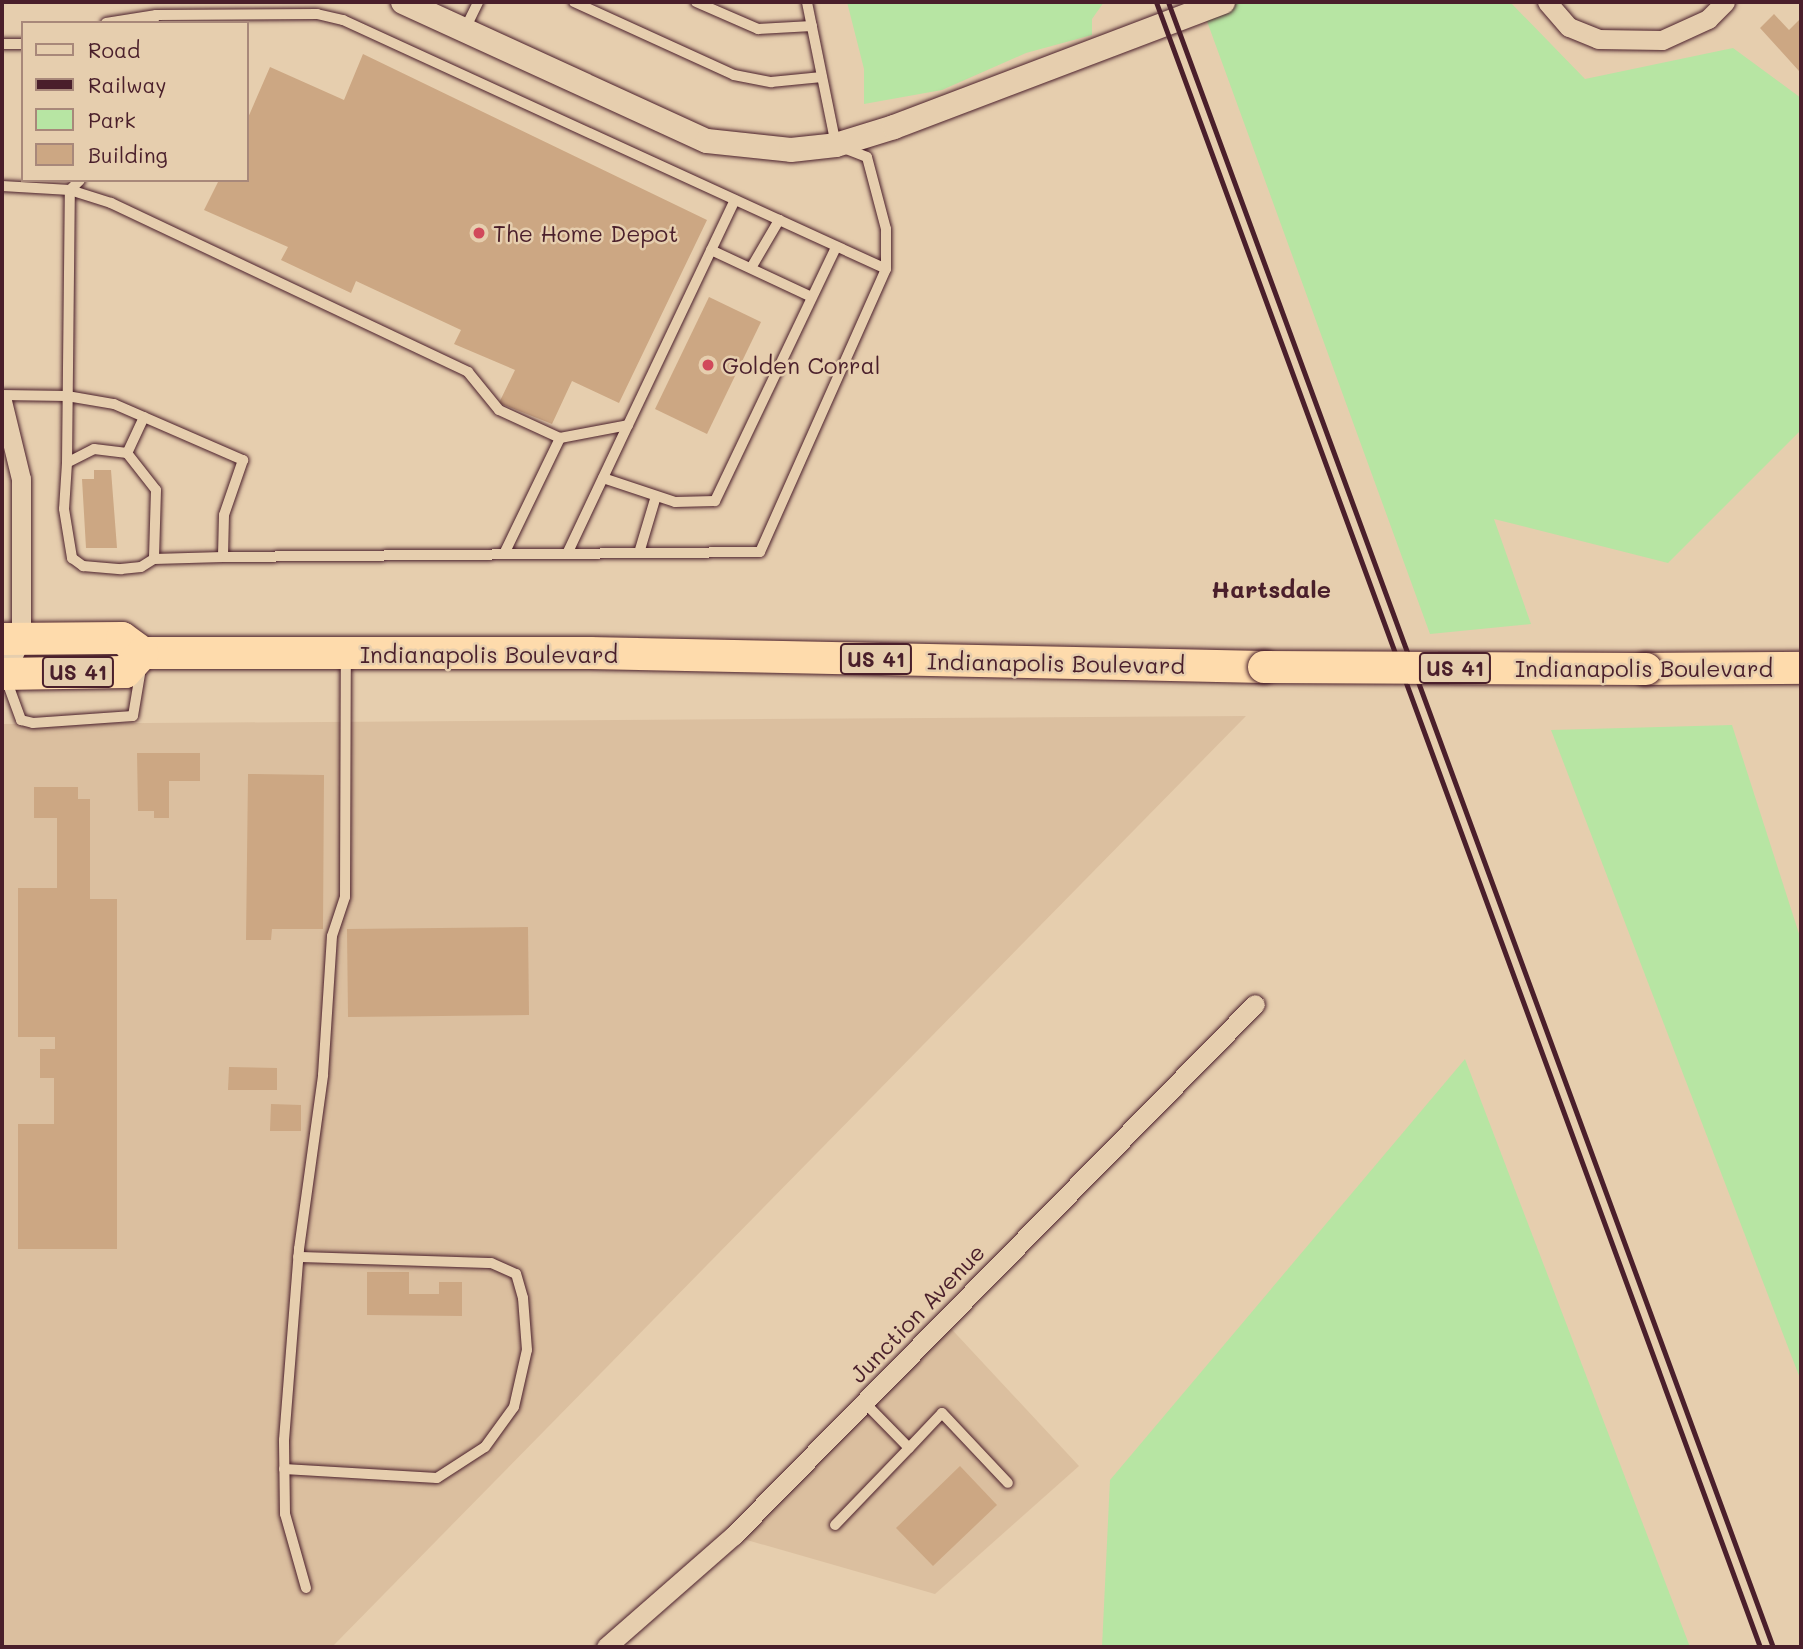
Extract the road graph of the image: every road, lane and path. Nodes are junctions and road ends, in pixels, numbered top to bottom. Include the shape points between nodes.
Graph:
1 (403, 2) edge
2 (478, 2) edge
3 (574, 2) edge
4 (696, 2) edge
5 (807, 2) edge
6 (1223, 2) edge
7 (1725, 2) edge
8 (1552, 7) edge
9 (154, 19) edge
10 (130, 21) edge
11 (812, 26) junction
12 (466, 27) junction
13 (2, 44) edge
14 (21, 44) edge
15 (822, 77) junction
16 (836, 145) junction
17 (78, 182) edge
18 (2, 186) edge
19 (70, 190) junction
20 (734, 200) junction
21 (779, 220) junction
22 (836, 247) junction
23 (711, 250) junction
24 (751, 268) junction
25 (886, 270) junction
26 (812, 297) junction
27 (2, 395) edge
28 (68, 396) junction
29 (2, 401) edge
30 (144, 417) junction
31 (628, 425) junction
32 (560, 438) junction
33 (127, 453) junction
34 (67, 463) junction
35 (603, 478) junction
36 (656, 496) junction
37 (639, 553) junction
38 (504, 554) junction
39 (567, 554) junction
40 (223, 557) junction
41 (154, 559) junction
42 (12, 639) edge
43 (143, 653) junction
44 (346, 653) junction
45 (1801, 668) edge
46 (3, 671) edge
47 (1255, 1004) dead end
48 (298, 1256) junction
49 (864, 1402) junction
50 (909, 1448) junction
51 (284, 1469) junction
52 (1008, 1483) dead end
53 (835, 1525) dead end
54 (306, 1588) dead end
55 (606, 1647) edge

1 - 12 street
2 - 12 lane
3 - 15 lane via 734,75 771,82
4 - 11 lane via 758,29
5 - 11 lane
6 - 16 street
7 - 8 street via 1708,19 1662,40 1598,39 1569,27
9 - 10 lane
9 - 20 lane via 317,14 343,20
11 - 15 lane
12 - 16 street via 708,141 791,150
13 - 14 lane
15 - 16 lane
16 - 25 lane via 867,154 886,229
17 - 19 lane
18 - 19 lane
19 - 28 lane
19 - 32 lane via 111,203 468,372 499,410
20 - 21 lane
20 - 23 lane
21 - 22 lane
21 - 24 lane
22 - 25 lane
22 - 26 lane
23 - 24 lane
23 - 31 lane
24 - 26 lane
25 - 37 lane via 760,552
26 - 36 lane via 715,501 675,502
27 - 28 lane
28 - 30 lane via 114,404
28 - 34 lane
29 - 42 street via 21,479
30 - 33 lane
30 - 40 lane via 243,460 225,515
31 - 32 lane
31 - 35 lane
32 - 38 lane
33 - 34 lane via 94,449
33 - 41 lane via 156,490
34 - 41 lane via 64,509 72,558 83,566 121,569 141,567
35 - 36 lane
35 - 39 lane
36 - 37 lane
37 - 39 lane
38 - 39 lane
38 - 40 lane
40 - 41 lane
42 - 43 highway, Indianapolis Boulevard / US 41 via 122,638
42 - 46 street
43 - 44 highway, Indianapolis Boulevard / US 41
43 - 46 highway, US 41 via 125,672
43 - 46 lane via 133,716 21,720
44 - 45 highway, Indianapolis Boulevard / US 41, bridge via 590,653 1264,667
44 - 48 lane via 345,897 332,936 323,1074
47 - 49 street, Junction Avenue
48 - 51 lane
48 - 51 lane via 491,1263 516,1274 527,1350 514,1407 485,1447 437,1478
49 - 50 lane
49 - 55 street, Junction Avenue via 733,1536
50 - 52 lane via 942,1413
50 - 53 lane
51 - 54 lane via 285,1514

